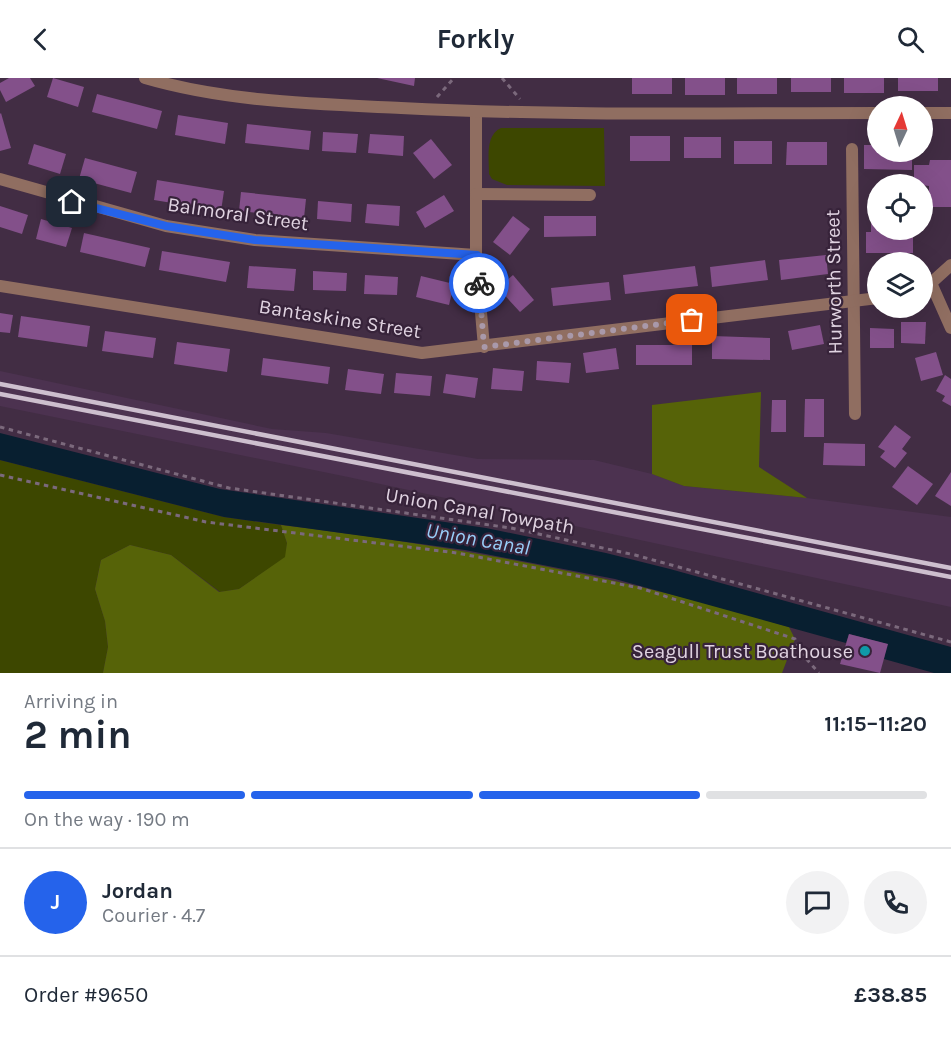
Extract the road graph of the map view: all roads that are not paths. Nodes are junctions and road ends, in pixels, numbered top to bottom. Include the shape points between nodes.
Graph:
1 (145, 78) edge
2 (476, 112) junction
3 (867, 113) edge
4 (933, 113) edge
5 (951, 114) edge
6 (852, 149) dead end
7 (0, 179) edge
8 (476, 194) junction
9 (590, 195) dead end
10 (477, 255) junction
11 (951, 265) edge
12 (933, 280) edge
13 (0, 286) edge
14 (933, 296) edge
15 (867, 298) edge
16 (854, 299) junction
17 (951, 328) edge
18 (484, 347) junction
19 (855, 414) dead end

1 - 2 street via 289,101
2 - 3 street
2 - 8 street
4 - 5 street
6 - 16 street, Hurworth Street
7 - 10 street, Balmoral Street via 166,226 255,240
8 - 9 street
8 - 10 street
10 - 18 street
11 - 12 street
13 - 18 street, Bantaskine Street via 422,353
14 - 17 street
15 - 16 street, Bantaskine Street
16 - 18 street, Bantaskine Street
16 - 19 street, Hurworth Street

